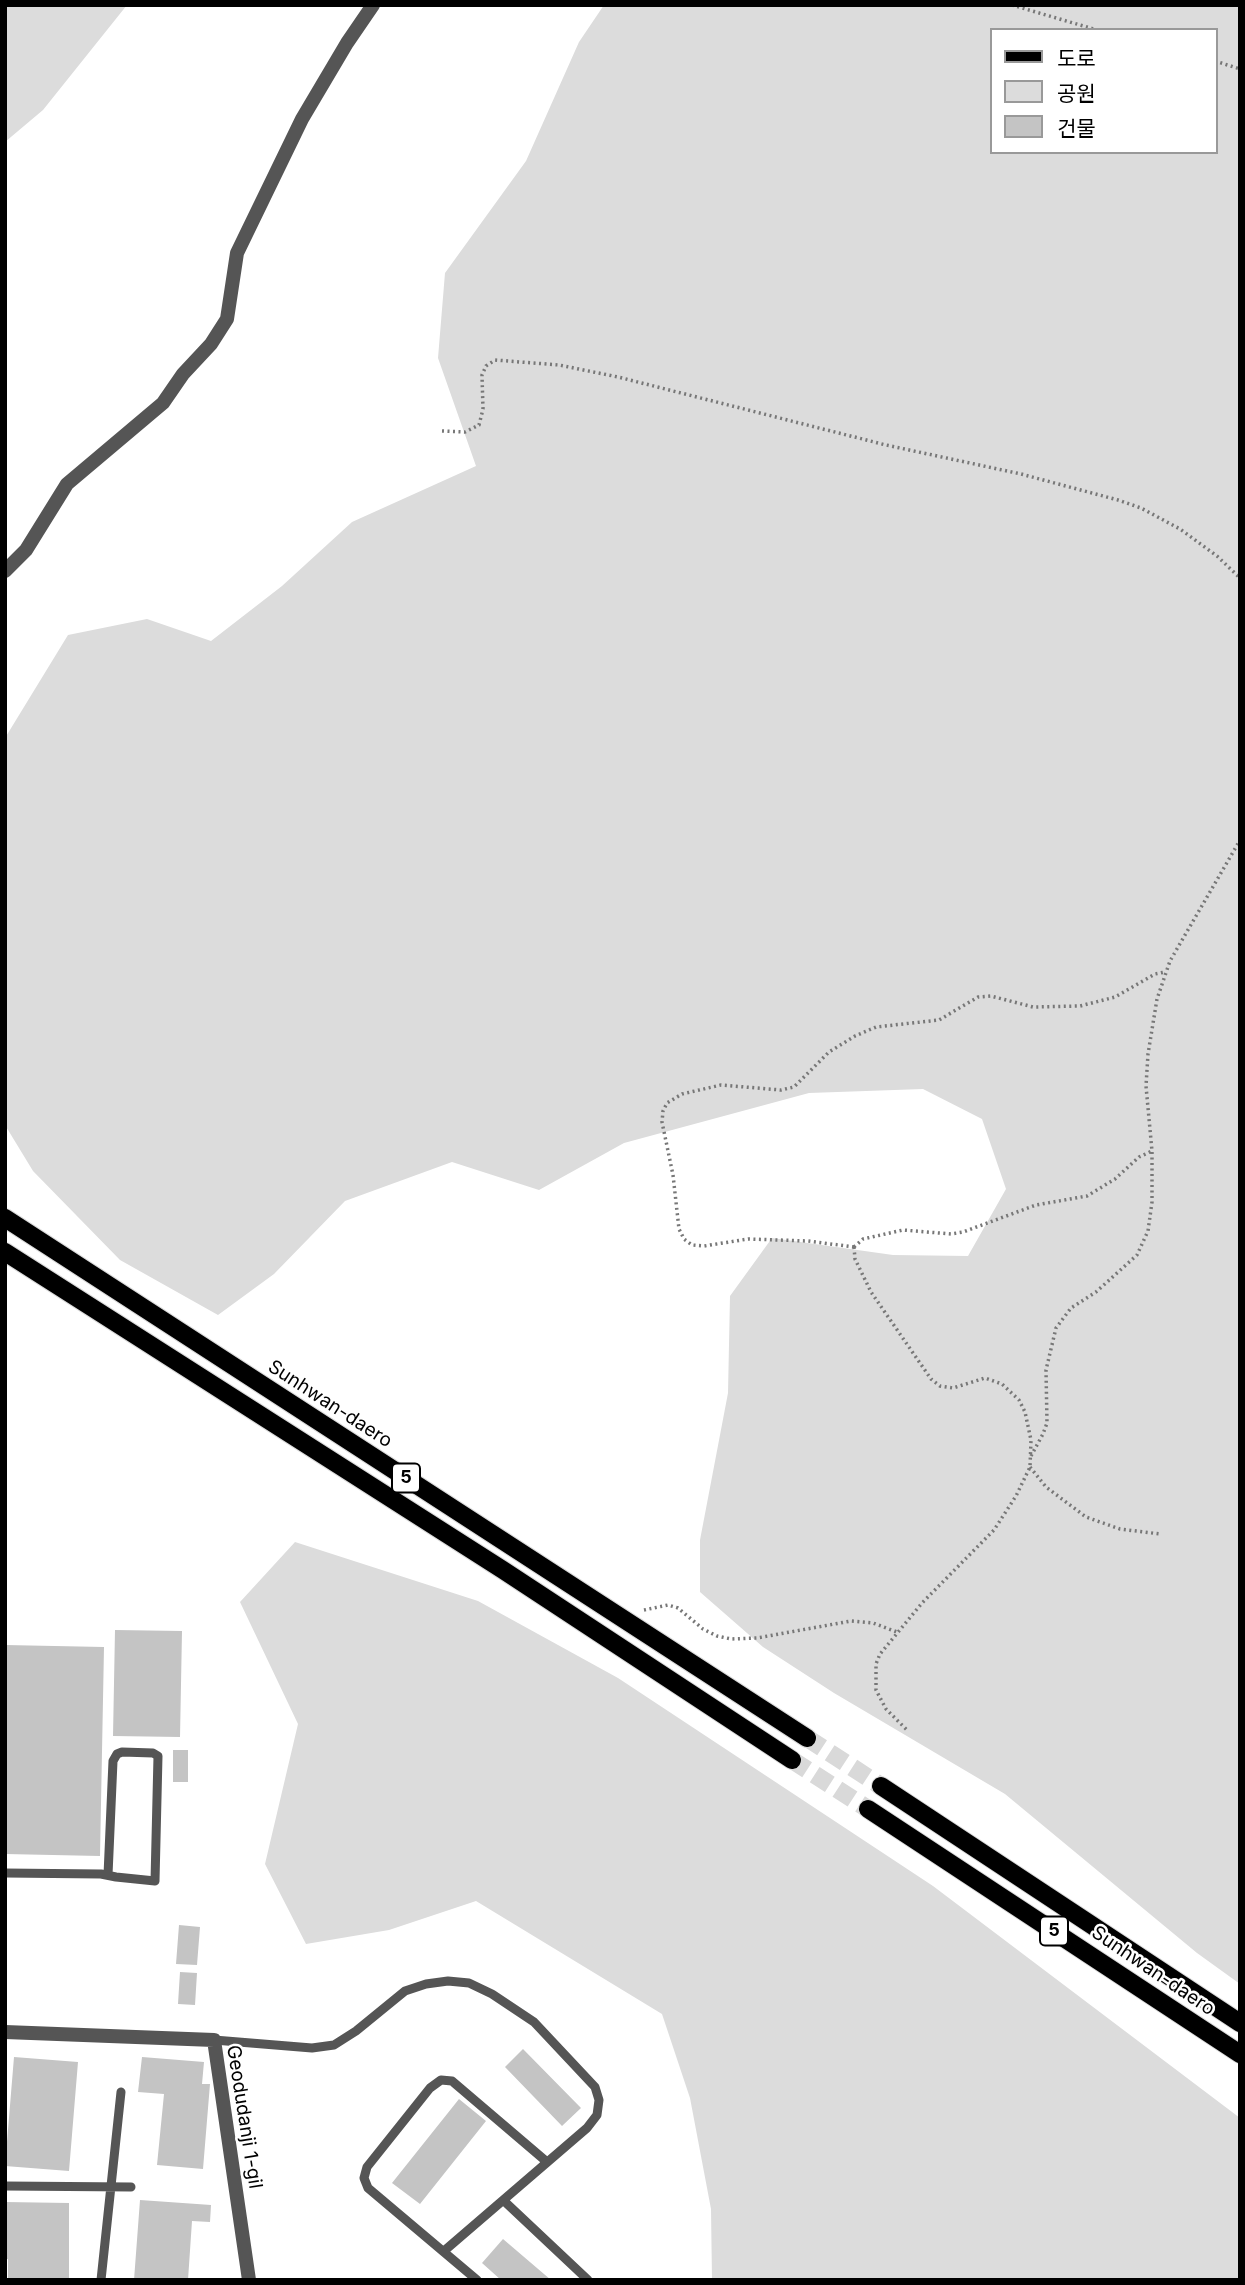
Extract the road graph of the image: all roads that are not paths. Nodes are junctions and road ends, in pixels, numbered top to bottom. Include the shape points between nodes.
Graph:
1 (373, 5) edge
2 (5, 571) edge
3 (5, 1218) edge
4 (5, 1252) edge
5 (807, 1738) tunnel mouth
6 (792, 1760) tunnel mouth
7 (881, 1786) tunnel mouth
8 (868, 1809) tunnel mouth
9 (5, 1873) edge
10 (108, 1875) junction
11 (1240, 2023) edge
12 (5, 2032) edge
13 (214, 2040) junction
14 (1240, 2054) edge
15 (121, 2092) dead end
16 (547, 2162) junction
17 (5, 2186) edge
18 (110, 2187) junction
19 (131, 2187) dead end
20 (503, 2200) junction
21 (444, 2251) junction
22 (101, 2280) edge
23 (249, 2280) edge
24 (477, 2280) edge
25 (588, 2280) edge

1 - 2 street via 302,119 237,253 226,319 216,335 163,403 67,484 26,550
3 - 5 main road, Sunhwan-daero / 5
4 - 6 main road, 5
7 - 11 main road, Sunhwan-daero / 5
8 - 14 main road, Sunhwan-daero / 5
9 - 10 lane
10 - 10 lane via 155,1881 158,1756 153,1753 122,1752 113,1760
12 - 13 street, Geodudanji 1-gil
13 - 16 lane via 312,2048 334,2045 405,1992 437,1982 469,1983 534,2022 595,2087 597,2115
13 - 23 street, Geodudanji 1-gil
15 - 18 lane
16 - 20 lane
16 - 21 lane via 452,2081 441,2080 430,2088 364,2178 368,2188
17 - 18 lane
18 - 19 lane
18 - 22 lane
20 - 21 lane
20 - 25 lane
21 - 24 lane

